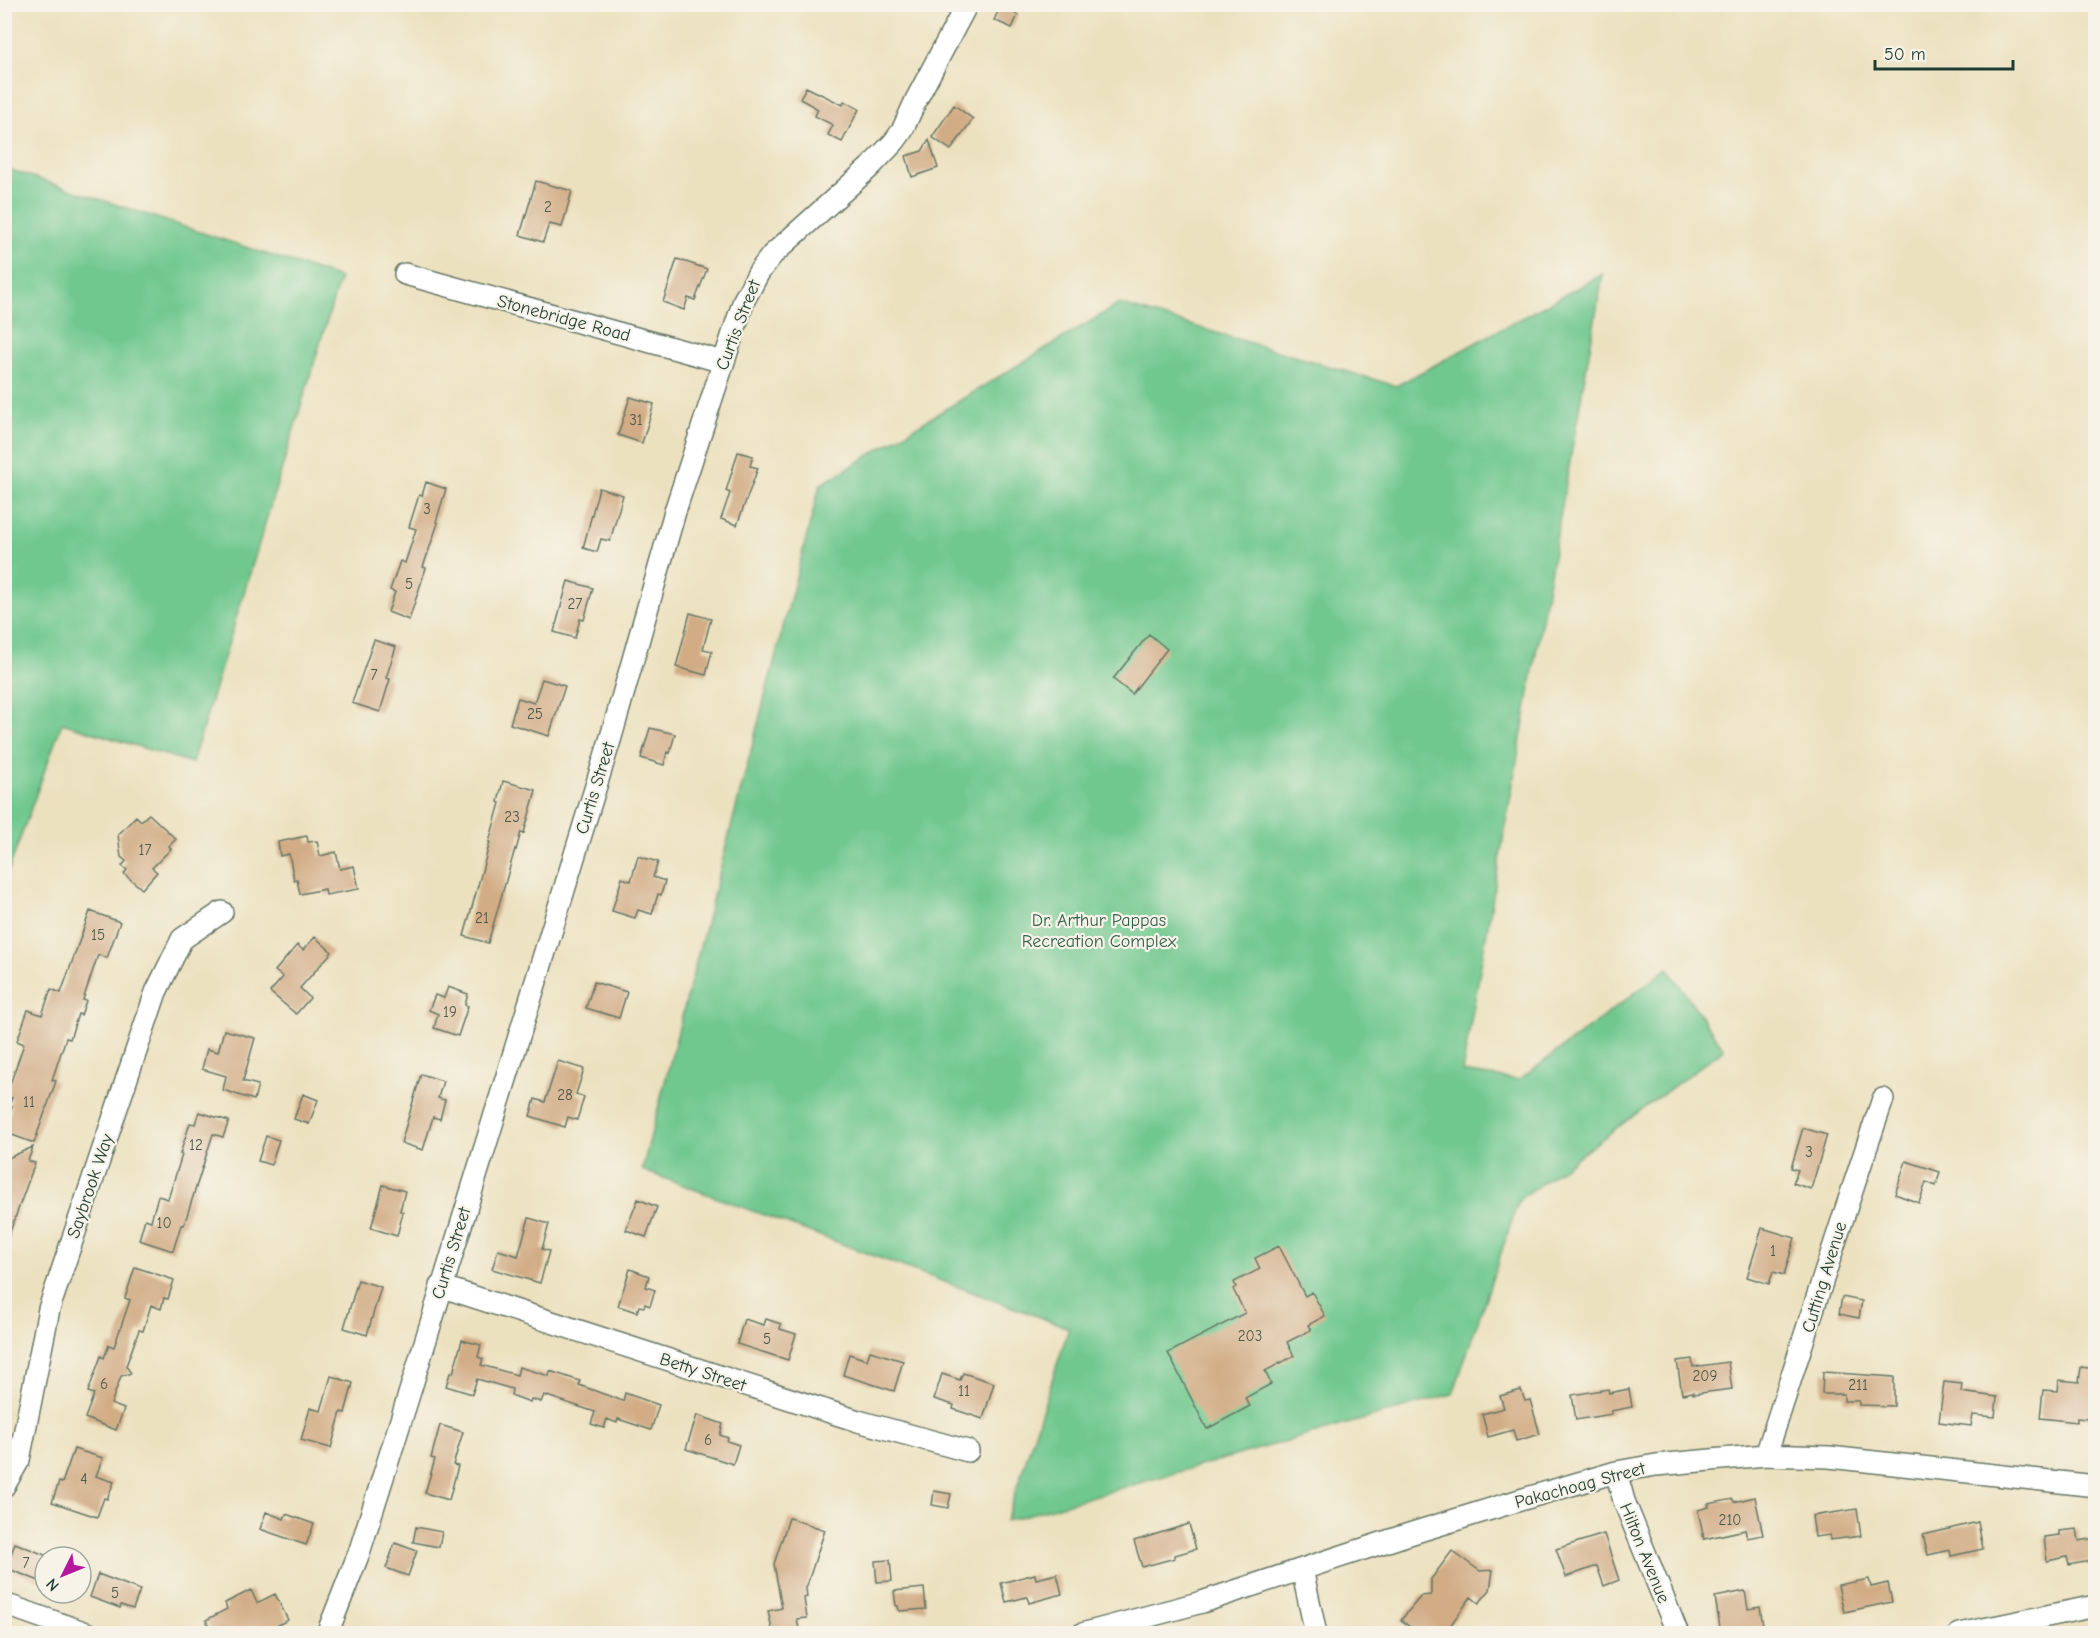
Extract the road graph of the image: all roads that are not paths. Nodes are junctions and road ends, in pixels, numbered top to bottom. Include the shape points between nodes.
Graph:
1 (967, 4) edge
2 (405, 274) dead end
3 (723, 362) junction
4 (222, 912) dead end
5 (1883, 1099) dead end
6 (440, 1286) junction
7 (968, 1451) dead end
8 (1766, 1455) junction
9 (1616, 1472) junction
10 (4, 1486) edge
11 (2096, 1486) edge
12 (1302, 1569) junction
13 (4, 1604) edge
14 (2096, 1606) edge
15 (89, 1634) edge
16 (327, 1634) edge
17 (1082, 1634) edge
18 (1316, 1634) edge
19 (1678, 1634) edge
20 (1959, 1634) edge

1 - 3 street, Curtis Street via 894,142 772,255 759,272 744,300
2 - 3 street, Stonebridge Road
3 - 6 street, Curtis Street
4 - 10 street, Saybrook Way via 182,939 156,992 49,1309 18,1460
5 - 8 street, Cutting Avenue
6 - 7 street, Betty Street via 858,1420
6 - 16 street, Curtis Street via 359,1553
8 - 9 street, Pakachoag Street
8 - 11 street, Pakachoag Street via 1890,1462
9 - 12 street, Pakachoag Street
9 - 19 street, Hilton Avenue
12 - 17 street, Pakachoag Street via 1202,1602
12 - 18 street
13 - 15 street
14 - 20 street

